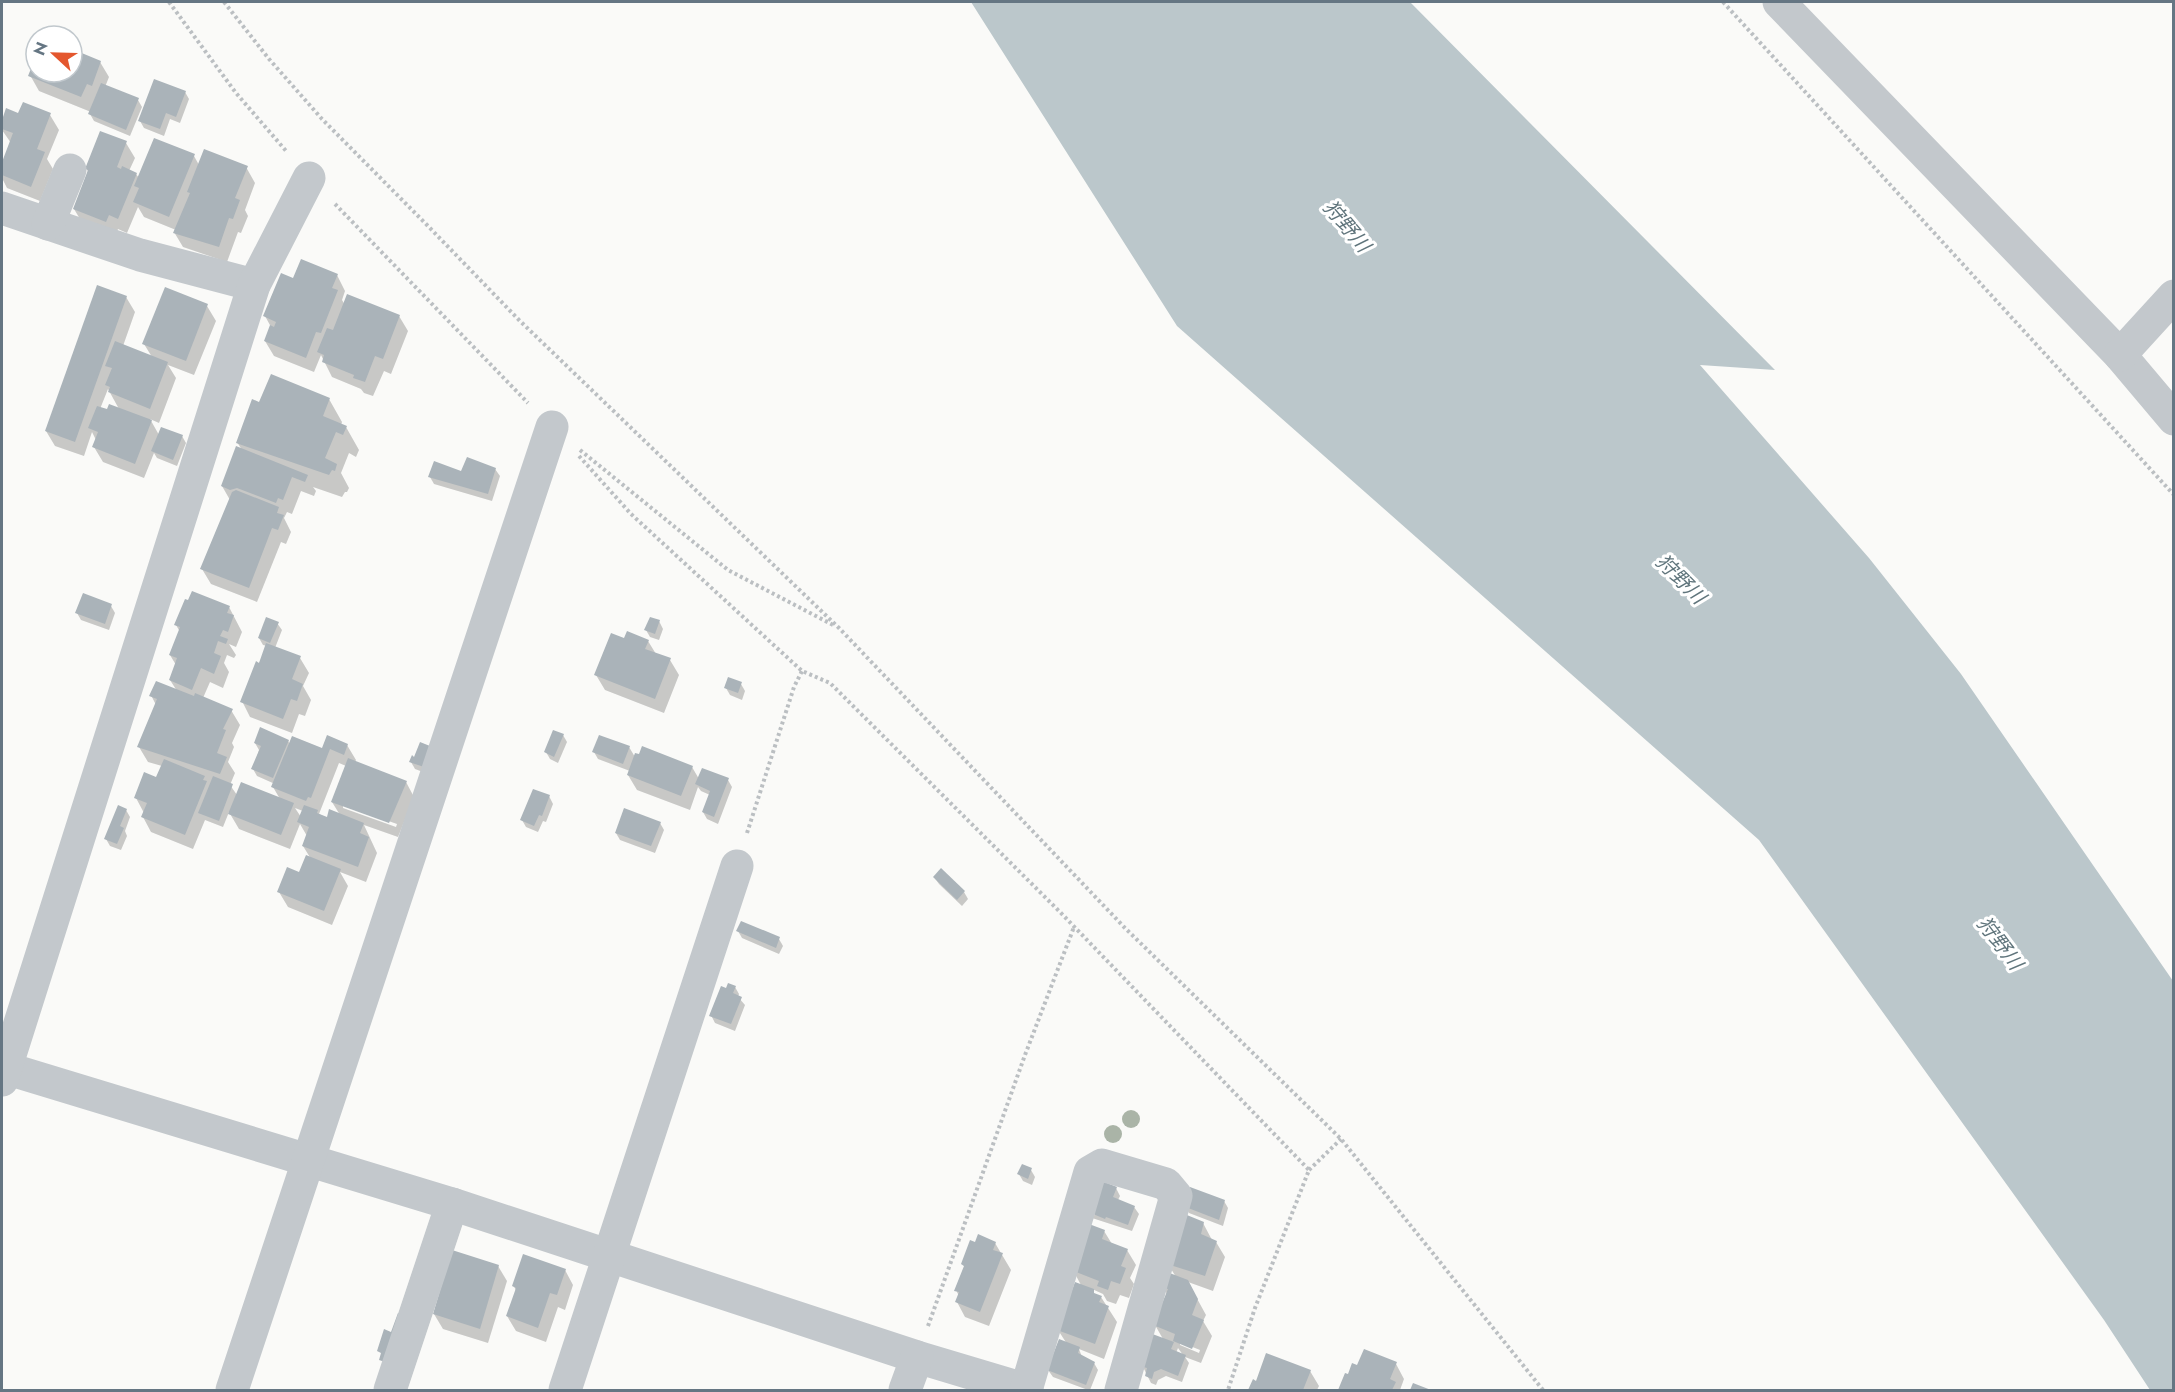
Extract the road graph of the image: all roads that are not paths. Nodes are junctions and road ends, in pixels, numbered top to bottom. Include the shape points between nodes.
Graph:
1 (1779, 2) edge
2 (70, 170) dead end
3 (309, 178) road end
4 (2, 208) edge
5 (48, 224) junction
6 (254, 285) junction
7 (2174, 296) edge
8 (2120, 355) junction
9 (2174, 419) edge
10 (552, 427) road end
11 (737, 866) road end
12 (3, 1072) edge
13 (308, 1162) junction
14 (452, 1204) junction
15 (609, 1257) junction
16 (916, 1357) junction
17 (232, 1390) edge
18 (390, 1390) edge
19 (565, 1390) edge
20 (905, 1390) edge
21 (1027, 1390) edge
22 (1121, 1390) edge

1 - 8 street
2 - 5 street
3 - 6 street
4 - 5 street
5 - 6 street via 141,255
6 - 12 street
7 - 8 street
8 - 9 street
10 - 13 street
11 - 15 street
12 - 13 street
13 - 14 street
13 - 17 street
14 - 15 street
14 - 18 street
15 - 16 street
15 - 19 street
16 - 20 street
16 - 21 street
21 - 22 street via 1089,1172 1102,1165 1166,1184 1176,1196

